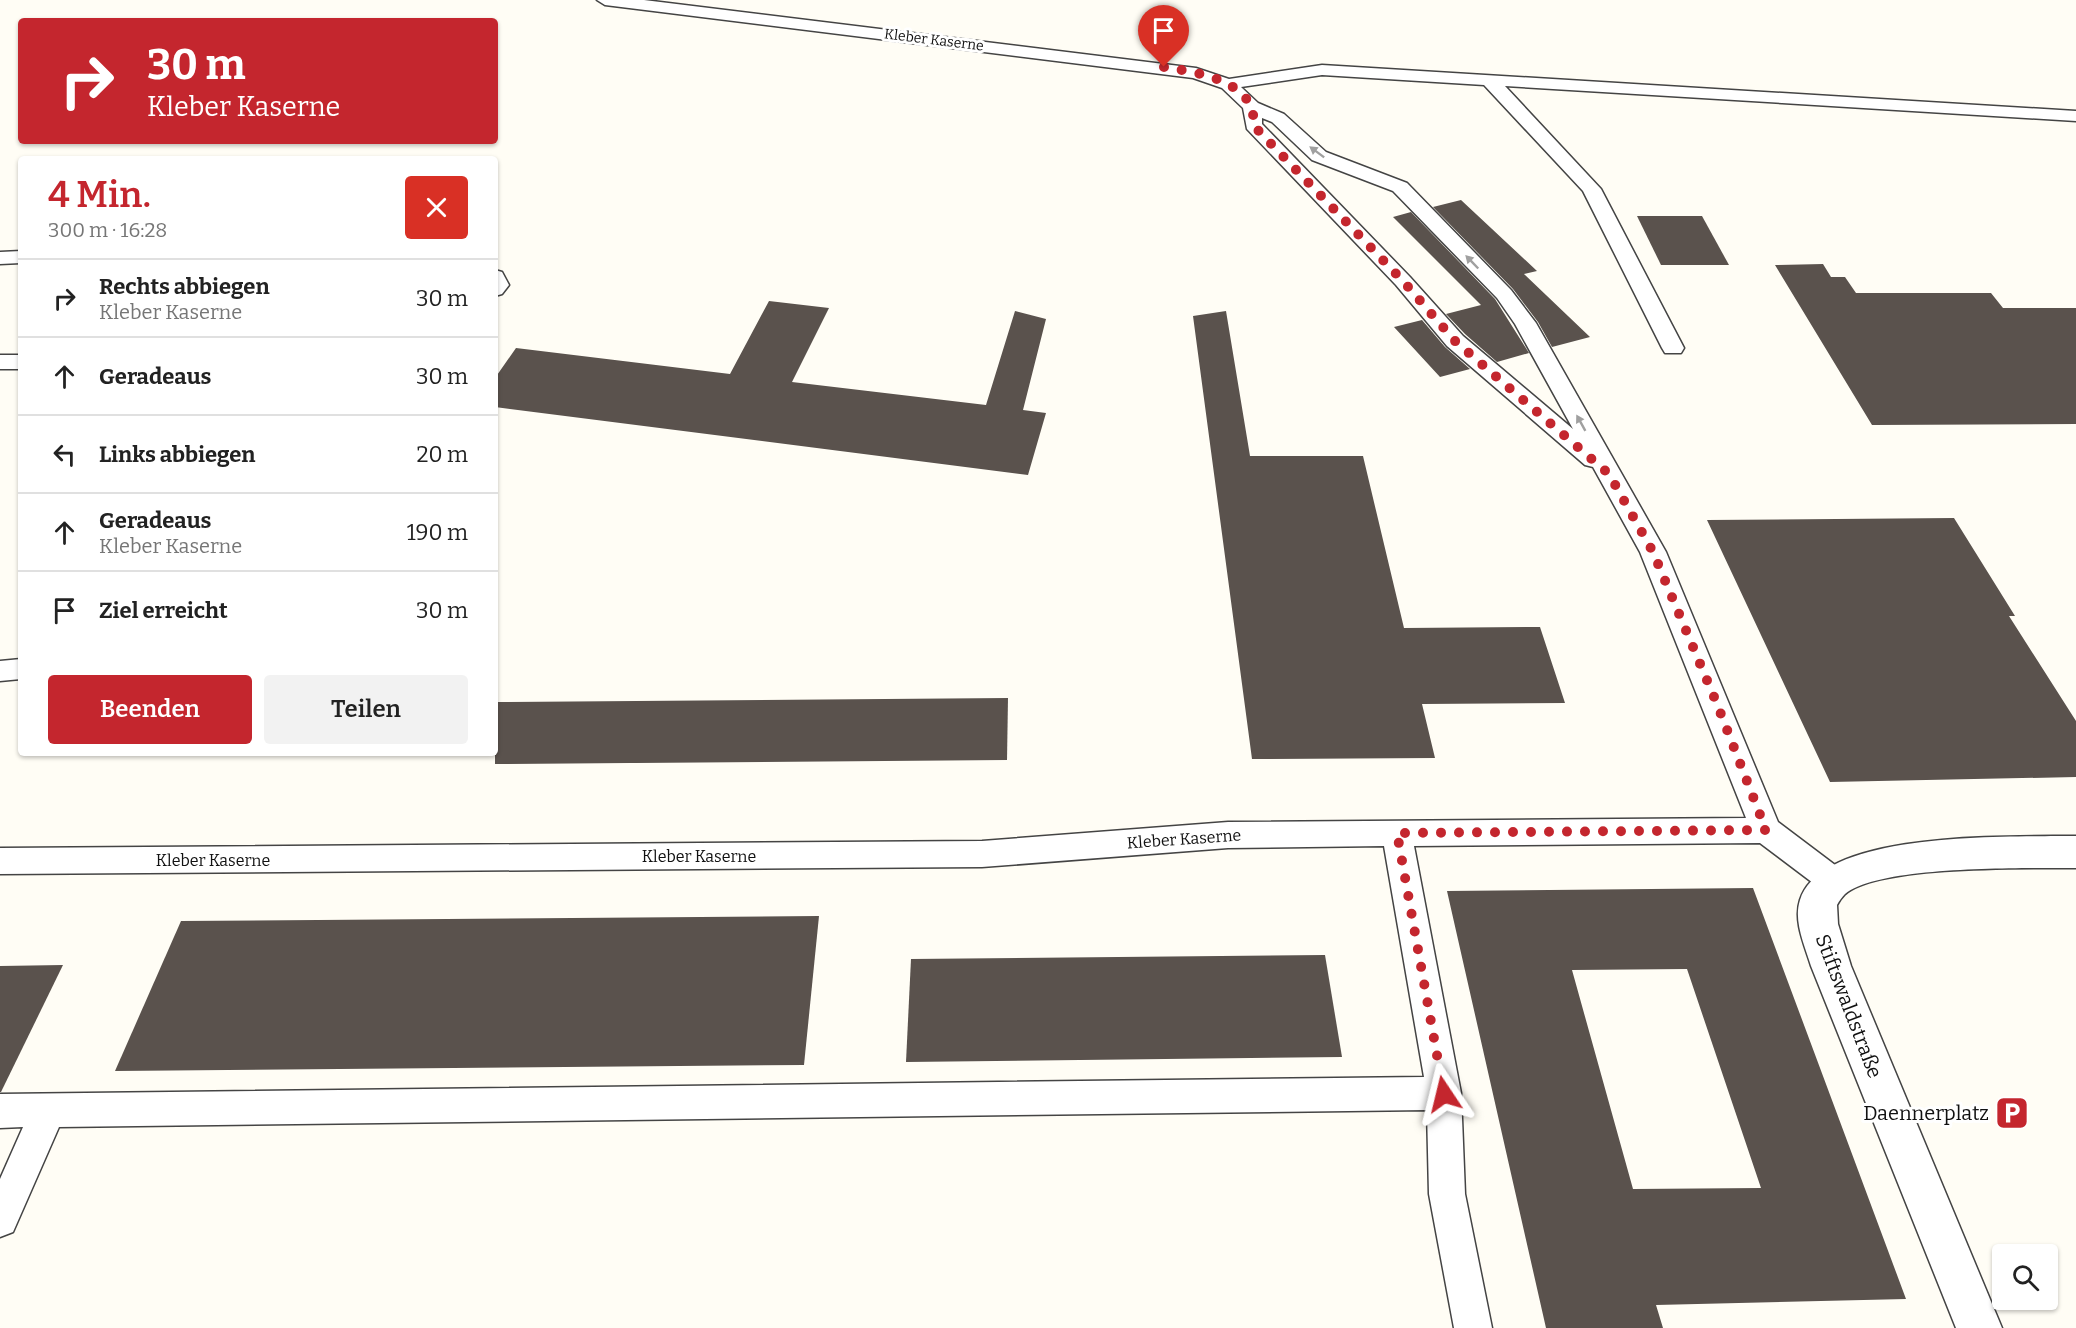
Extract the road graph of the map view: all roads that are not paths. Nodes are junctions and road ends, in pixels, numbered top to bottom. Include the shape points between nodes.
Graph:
1 (605, 0) edge
2 (1490, 80) junction
3 (1228, 84) junction
4 (1252, 106) junction
5 (2076, 116) edge
6 (18, 257) edge
7 (0, 258) edge
8 (1673, 348) dead end
9 (0, 362) edge
10 (18, 362) edge
11 (1609, 474) junction
12 (18, 669) edge
13 (0, 671) edge
14 (1766, 830) junction
15 (1397, 833) junction
16 (2076, 852) edge
17 (0, 861) edge
18 (1832, 880) junction
19 (1444, 1094) junction
20 (49, 1110) junction
21 (0, 1111) edge
22 (0, 1219) edge
23 (1473, 1328) edge
24 (1979, 1328) edge

1 - 3 lane, Kleber Kaserne via 1164,67
2 - 3 lane via 1322,70
2 - 5 lane
2 - 8 lane via 1591,189
3 - 4 lane, Kleber Kaserne
4 - 11 lane via 1253,125 1403,281 1455,341
11 -> 4 lane via 1511,304 1400,187 1319,156 1278,118
6 - 7 lane
9 - 10 lane
11 - 14 lane via 1653,552
12 - 13 lane
14 - 15 lane, Kleber Kaserne
14 - 18 lane
15 - 17 lane, Kleber Kaserne via 1228,835 982,854
15 - 19 lane
16 - 18 street via 1914,857 1861,868
18 - 24 street, Stiftswaldstraße via 1819,898 1818,921 1831,966
19 - 20 lane
19 - 23 lane via 1447,1194
20 - 21 lane
20 - 22 lane

